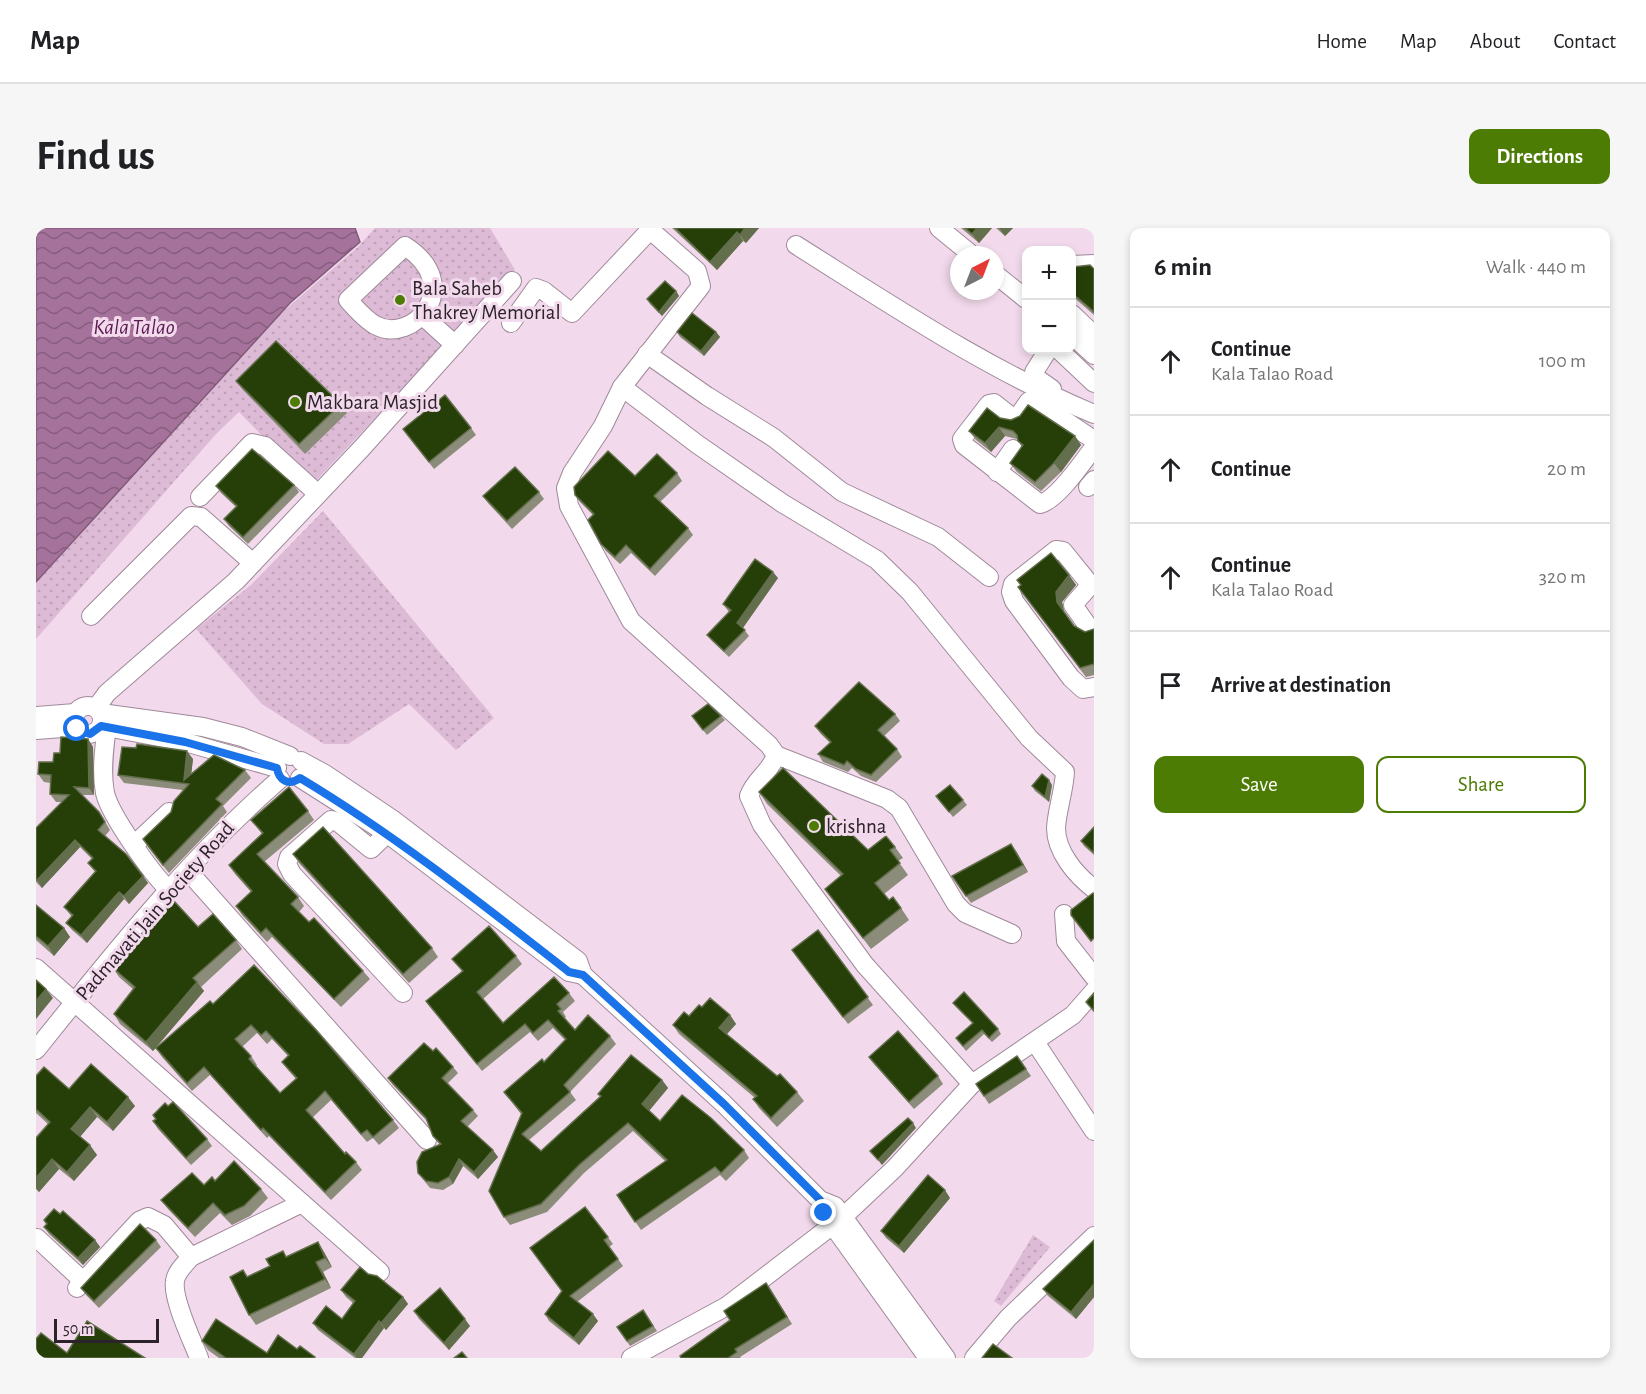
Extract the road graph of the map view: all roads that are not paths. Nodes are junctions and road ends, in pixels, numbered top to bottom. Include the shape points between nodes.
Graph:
1 (939, 228) edge
2 (649, 229) edge
3 (796, 245) dead end
4 (961, 246) edge
5 (1094, 264) edge
6 (1076, 265) edge
7 (512, 281) dead end
8 (1004, 281) edge
9 (1022, 296) edge
10 (1076, 311) edge
11 (422, 315) junction
12 (512, 323) dead end
13 (1094, 335) edge
14 (1076, 339) edge
15 (455, 345) junction
16 (647, 354) junction
17 (1045, 354) edge
18 (1063, 354) edge
19 (1094, 355) edge
20 (1094, 383) edge
21 (622, 387) junction
22 (1094, 405) edge
23 (1094, 414) edge
24 (1094, 440) edge
25 (1094, 447) edge
26 (1013, 449) dead end
27 (997, 472) junction
28 (318, 494) junction
29 (200, 497) dead end
30 (213, 517) dead end
31 (256, 560) junction
32 (989, 577) dead end
33 (91, 616) dead end
34 (1094, 630) edge
35 (1094, 687) edge
36 (36, 716) edge
37 (101, 719) junction
38 (75, 720) junction
39 (36, 730) edge
40 (242, 737) junction
41 (776, 755) junction
42 (235, 757) junction
43 (290, 768) junction
44 (169, 812) edge
45 (392, 829) junction
46 (135, 844) junction
47 (188, 871) junction
48 (1094, 889) edge
49 (169, 890) junction
50 (1064, 914) dead end
51 (1012, 934) dead end
52 (36, 968) edge
53 (1094, 977) edge
54 (1094, 992) edge
55 (403, 993) dead end
56 (75, 1002) junction
57 (1035, 1042) junction
58 (36, 1050) edge
59 (972, 1084) junction
60 (1094, 1131) edge
61 (427, 1140) dead end
62 (302, 1203) junction
63 (837, 1221) junction
64 (1094, 1236) edge
65 (38, 1238) dead end
66 (191, 1257) junction
67 (380, 1272) dead end
68 (199, 1358) edge
69 (631, 1358) edge
70 (928, 1358) edge
71 (946, 1358) edge
72 (974, 1358) edge

1 - 4 street
2 - 12 street via 572,313 536,288
2 - 16 street via 697,271 701,286
3 - 23 street via 978,359
5 - 6 street
7 - 15 street
8 - 9 street
10 - 13 street
11 - 11 street via 412,323 389,329 377,326 348,300 405,246 426,263 432,276 430,303
11 - 15 street
14 - 19 street
15 - 28 street
16 - 21 street
16 - 32 street via 774,438 842,492 938,537
17 - 22 street via 1035,376 1057,392
18 - 20 street
21 - 41 street via 603,426 572,473 566,488 569,506 631,621
21 - 48 street via 782,503 877,560 910,592 1029,738 1065,772 1057,840 1073,870
24 - 27 street via 1034,400 1017,418 994,403 989,404 962,439
25 - 27 street via 1045,503 1040,504
26 - 27 street
28 - 29 street via 265,446 252,443
28 - 31 street
30 - 31 street
31 - 33 street via 201,517 191,516
31 - 37 street via 107,693
34 - 35 street via 1073,605 1089,583 1064,551 1056,550 1013,584 1014,601 1071,678 1083,689
36 - 38 street
37 - 38 street via 85,706
37 - 38 street via 90,734 81,732
37 - 40 street via 203,727
37 - 42 street
37 - 46 street via 105,793
38 - 39 street
40 - 42 street
40 - 43 street
41 - 51 street via 887,799 906,817 965,913
41 - 59 street via 772,768 749,796 762,825 865,965
42 - 43 street
43 - 45 street
43 - 47 street, Padmavati Jain Society Road via 236,817
44 - 46 street
45 - 55 street via 371,849 331,820 289,857 287,864
45 - 63 street via 569,972 583,975 724,1104
46 - 49 street
47 - 49 street, Padmavati Jain Society Road
47 - 61 street
49 - 56 street, Padmavati Jain Society Road
50 - 53 street via 1066,942
52 - 56 street
54 - 57 street via 1073,1015
56 - 58 street, Padmavati Jain Society Road
56 - 62 street
57 - 59 street
57 - 60 street
59 - 63 street via 895,1168
62 - 66 street
62 - 67 street
63 - 69 street via 728,1306
63 - 70 street
63 - 71 street
64 - 72 street via 1008,1318
65 - 66 street via 80,1284 139,1221 148,1217 164,1225
66 - 68 street via 175,1279 175,1293

